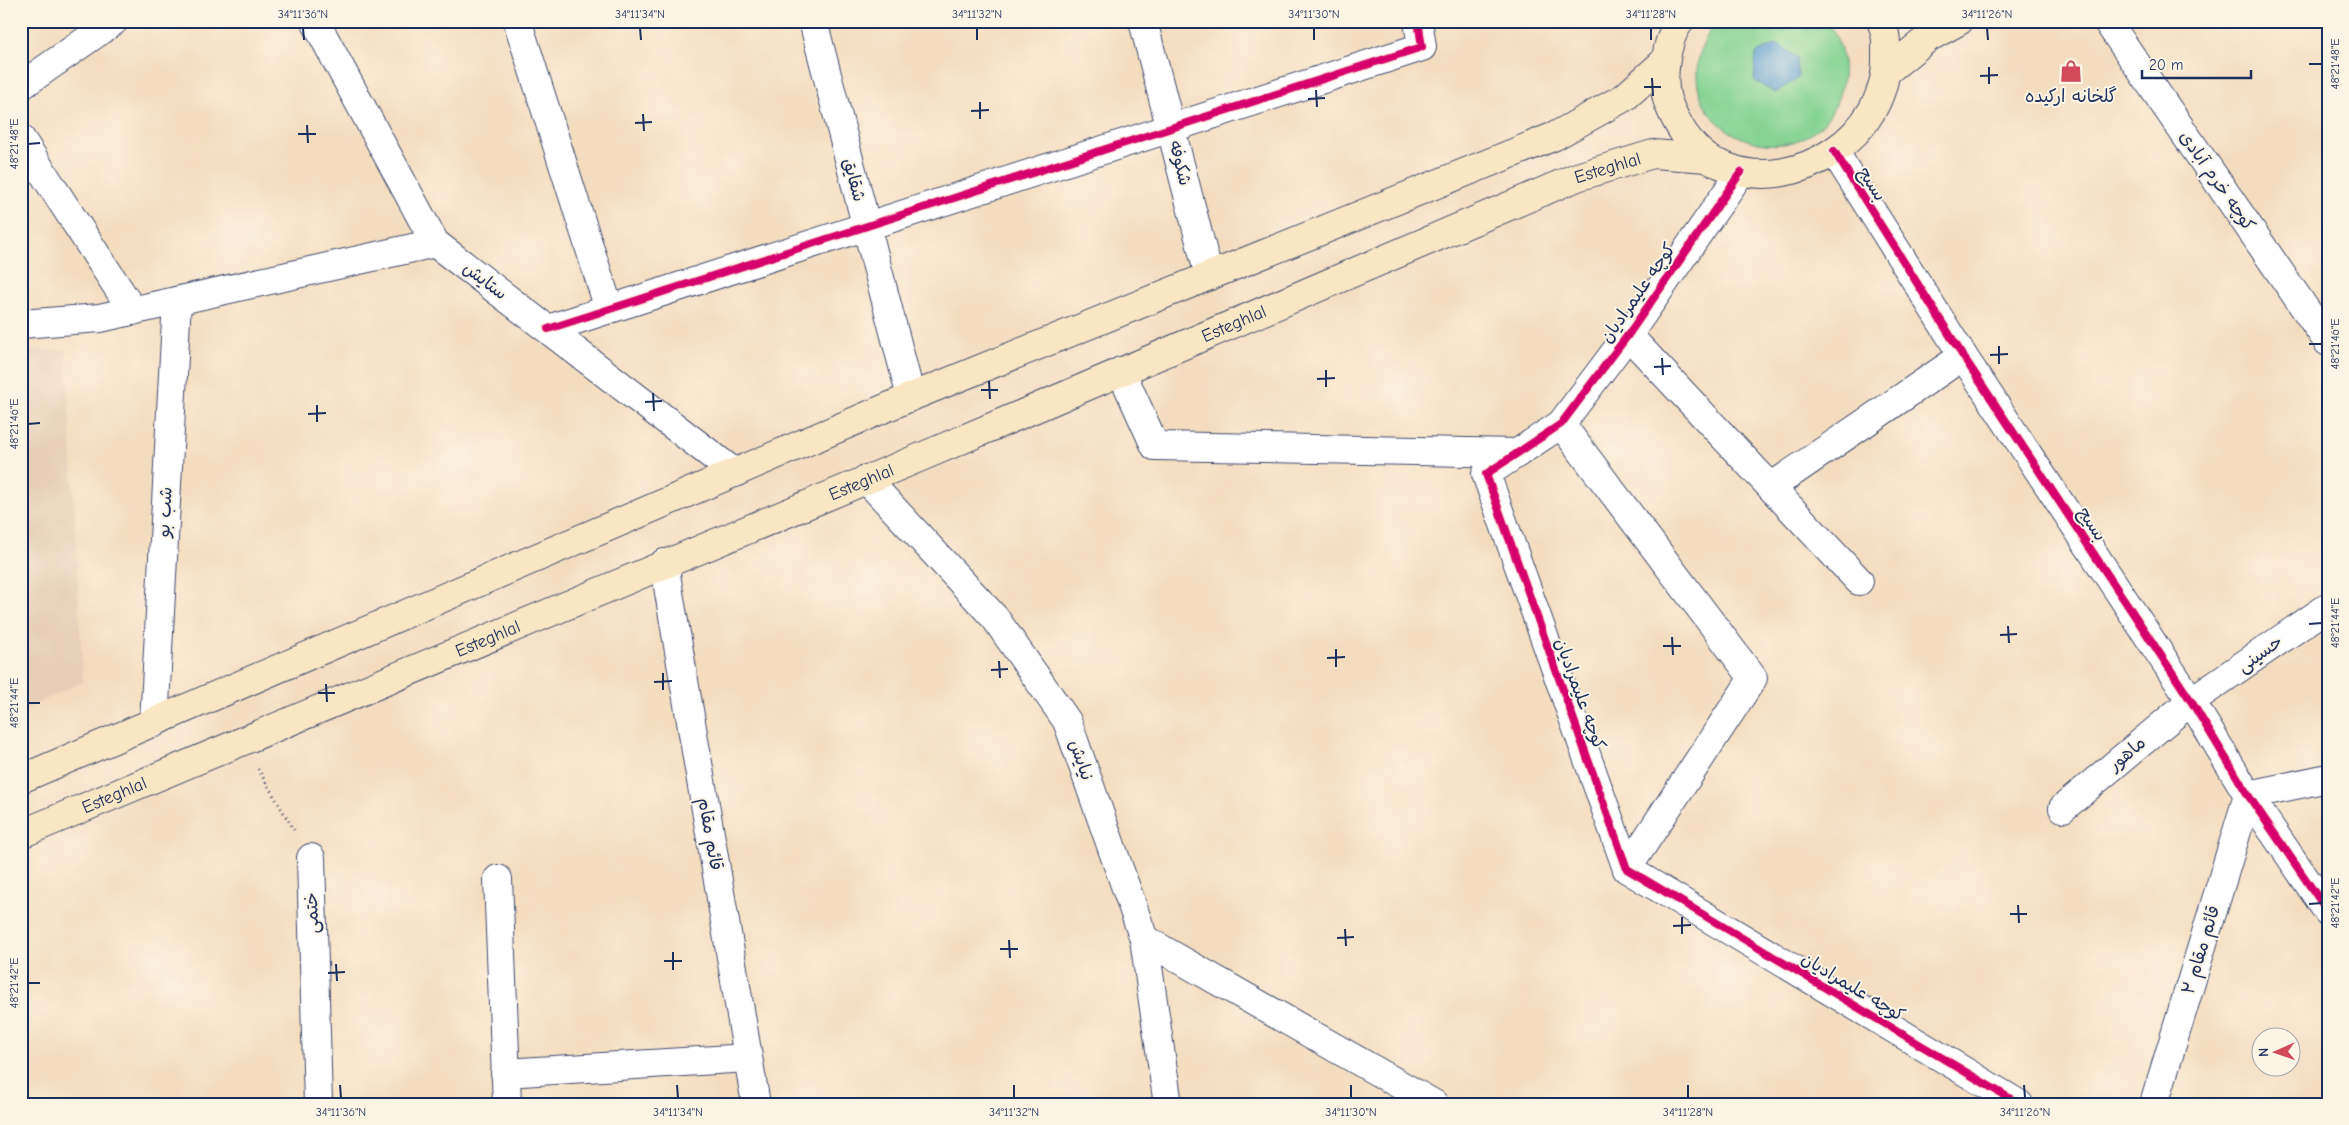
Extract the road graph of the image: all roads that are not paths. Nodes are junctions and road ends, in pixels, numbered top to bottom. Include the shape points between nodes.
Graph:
1 (114, 21) edge
2 (315, 21) edge
3 (813, 21) edge
4 (1143, 21) edge
5 (1418, 21) edge
6 (1680, 21) edge
7 (1881, 21) edge
8 (1959, 21) edge
9 (2106, 21) edge
10 (519, 26) dead end
11 (1665, 61) junction
12 (1887, 71) junction
13 (21, 86) edge
14 (1171, 128) junction
15 (21, 139) edge
16 (1834, 151) junction
17 (1707, 158) junction
18 (1741, 172) junction
19 (866, 226) junction
20 (435, 242) junction
21 (1209, 276) junction
22 (177, 301) junction
23 (609, 309) junction
24 (133, 311) junction
25 (21, 324) edge
26 (548, 329) junction
27 (1628, 335) junction
28 (2328, 342) edge
29 (1963, 356) junction
30 (1121, 371) junction
31 (911, 397) junction
32 (1561, 424) junction
33 (1518, 452) junction
34 (735, 473) junction
35 (866, 479) junction
36 (1771, 487) junction
37 (664, 564) junction
38 (1859, 581) dead end
39 (2328, 607) edge
40 (2191, 701) junction
41 (154, 723) junction
42 (2328, 778) edge
43 (21, 779) edge
44 (2248, 795) junction
45 (2063, 808) dead end
46 (21, 834) edge
47 (311, 858) road end
48 (1627, 869) junction
49 (498, 879) dead end
50 (2328, 912) edge
51 (1144, 939) junction
52 (748, 1058) junction
53 (505, 1073) junction
54 (318, 1104) edge
55 (507, 1104) edge
56 (756, 1104) edge
57 (1165, 1104) edge
58 (1434, 1104) edge
59 (2019, 1104) edge
60 (2154, 1104) edge

1 - 13 street
2 - 20 street, ستایش
3 - 19 street, شقایق
4 - 14 street, شکوفه
5 - 14 street via 1422,47
6 - 11 main road
7 - 12 main road via 1887,34
8 - 12 main road via 1928,38
9 - 28 street, کوچه خرم آبادی
10 - 23 street
11 - 17 main road via 1666,98 1680,131
11 - 21 main road via 1625,97 1555,136
12 - 16 main road via 1874,107 1850,139
14 - 19 street
14 - 21 street, شکوفه
15 - 24 street
16 - 18 main road via 1818,162 1780,173
16 - 29 street, بسیج
17 - 18 main road
17 - 30 main road, Esteghlal via 1653,154 1576,178
18 - 27 street, کوچه علیمرادیان
19 - 23 street
19 - 31 street, شقایق
20 - 22 street
20 - 26 street, ستایش
21 - 31 main road
22 - 24 street
22 - 41 street, شب بو
23 - 26 street
24 - 25 street via 100,318
26 - 34 street, ستایش
27 - 32 street, کوچه علیمرادیان
27 - 36 street
29 - 36 street
29 - 40 street, بسیج
30 - 33 street via 1156,446
30 - 35 main road, Esteghlal
31 - 34 main road
32 - 33 street, کوچه علیمرادیان
32 - 48 street via 1753,678
33 - 48 street, کوچه علیمرادیان via 1486,474
34 - 41 main road
35 - 37 main road, Esteghlal
35 - 51 street, نیایش via 995,618 1068,721
36 - 38 street
37 - 46 main road, Esteghlal
37 - 52 street, قائم مقام
39 - 40 street, حسینی
40 - 44 street, بسیج
40 - 45 street, ماهور
41 - 43 main road
42 - 44 street
44 - 50 street, بسیج
44 - 60 street, قائم مقام ۲
47 - 54 street, ختمی
48 - 59 street, کوچه علیمرادیان
49 - 53 street
51 - 57 street, نیایش via 1167,1098
51 - 58 street
52 - 53 street
52 - 56 street, قائم مقام
53 - 55 street

